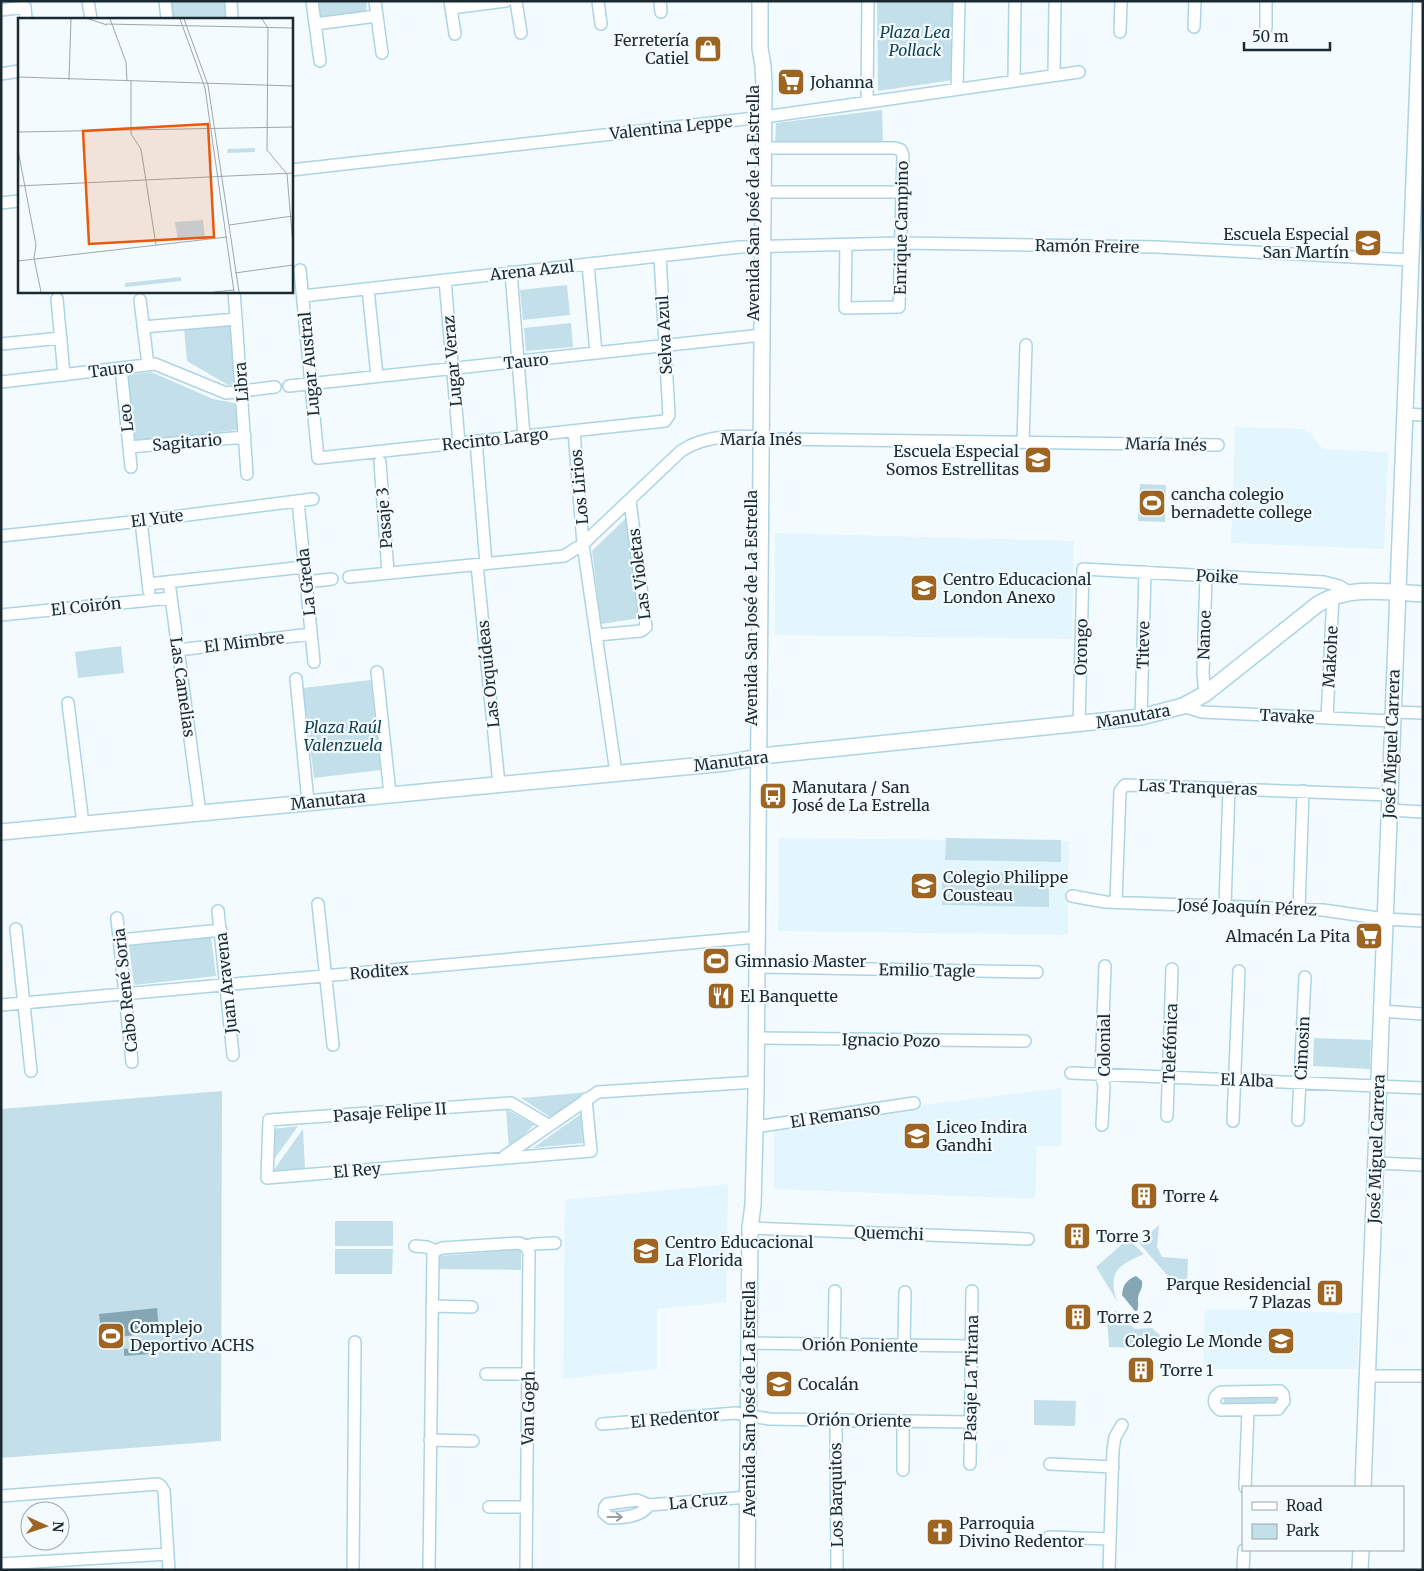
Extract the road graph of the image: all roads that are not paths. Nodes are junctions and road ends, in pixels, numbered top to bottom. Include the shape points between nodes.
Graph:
1 (88, 1) edge
2 (165, 1) edge
3 (230, 1) edge
4 (312, 1) edge
5 (375, 1) edge
6 (506, 1) edge
7 (516, 1) edge
8 (598, 1) edge
9 (760, 1) edge
10 (868, 1) edge
11 (958, 1) edge
12 (1015, 1) edge
13 (1055, 1) edge
14 (1121, 1) edge
15 (1195, 1) edge
16 (1266, 1) edge
17 (1420, 1) edge
18 (451, 5) edge
19 (1, 10) edge
20 (377, 16) junction
21 (1421, 17) edge
22 (26, 18) edge
23 (90, 18) edge
24 (166, 18) edge
25 (232, 18) edge
26 (315, 24) junction
27 (601, 24) dead end
28 (1194, 27) dead end
29 (1266, 28) dead end
30 (1120, 32) dead end
31 (521, 33) dead end
32 (454, 34) dead end
33 (382, 53) dead end
34 (320, 61) dead end
35 (18, 72) edge
36 (1079, 72) dead end
37 (1, 74) edge
38 (1054, 75) junction
39 (1014, 81) junction
40 (958, 89) junction
41 (867, 102) junction
42 (759, 117) junction
43 (763, 148) junction
44 (292, 170) edge
45 (762, 192) junction
46 (902, 192) junction
47 (18, 201) edge
48 (1, 203) edge
49 (1418, 214) edge
50 (901, 243) junction
51 (846, 245) junction
52 (757, 247) junction
53 (660, 256) junction
54 (1410, 260) junction
55 (588, 264) junction
56 (300, 270) dead end
57 (511, 272) junction
58 (445, 280) junction
59 (368, 289) junction
60 (234, 292) edge
61 (303, 296) junction
62 (57, 299) dead end
63 (140, 300) dead end
64 (236, 319) junction
65 (143, 328) junction
66 (757, 336) junction
67 (60, 338) junction
68 (1, 344) edge
69 (1026, 345) dead end
70 (665, 346) junction
71 (596, 353) junction
72 (518, 361) junction
73 (148, 365) junction
74 (121, 368) junction
75 (453, 368) junction
76 (64, 375) junction
77 (377, 376) junction
78 (1, 382) edge
79 (311, 384) junction
80 (289, 386) dead end
81 (275, 387) dead end
82 (241, 391) junction
83 (1404, 414) junction
84 (669, 415) joint
85 (1423, 415) edge
86 (574, 431) junction
87 (524, 436) junction
88 (245, 437) junction
89 (756, 437) junction
90 (476, 441) junction
91 (1023, 442) junction
92 (460, 443) junction
93 (1218, 445) dead end
94 (129, 447) junction
95 (318, 458) joint
96 (380, 462) dead end
97 (130, 467) dead end
98 (247, 474) dead end
99 (313, 499) dead end
100 (298, 501) junction
101 (630, 501) junction
102 (141, 521) junction
103 (1, 536) edge
104 (584, 544) junction
105 (482, 564) junction
106 (304, 567) junction
107 (1083, 569) joint
108 (1145, 572) junction
109 (388, 573) junction
110 (1206, 576) junction
111 (349, 577) dead end
112 (332, 579) dead end
113 (169, 582) junction
114 (306, 582) junction
115 (148, 584) junction
116 (1349, 592) junction
117 (1398, 592) junction
118 (1423, 594) edge
119 (1333, 596) junction
120 (171, 598) junction
121 (150, 600) junction
122 (1, 615) edge
123 (311, 634) junction
124 (597, 635) junction
125 (178, 650) junction
126 (314, 662) dead end
127 (377, 672) dead end
128 (296, 679) dead end
129 (1205, 694) junction
130 (68, 703) dead end
131 (1183, 706) junction
132 (1423, 714) edge
133 (1392, 716) junction
134 (1141, 717) junction
135 (1327, 718) junction
136 (1079, 725) junction
137 (754, 758) junction
138 (616, 773) junction
139 (499, 784) junction
140 (1229, 788) junction
141 (1303, 791) junction
142 (390, 794) junction
143 (308, 802) junction
144 (1389, 802) junction
145 (1423, 812) edge
146 (200, 813) junction
147 (83, 824) junction
148 (1, 832) edge
149 (1072, 896) dead end
150 (1116, 902) junction
151 (318, 904) dead end
152 (1225, 906) junction
153 (1299, 909) junction
154 (218, 911) dead end
155 (118, 918) dead end
156 (1385, 919) junction
157 (1423, 921) edge
158 (16, 929) dead end
159 (221, 930) junction
160 (752, 937) junction
161 (120, 940) junction
162 (1106, 966) dead end
163 (757, 967) junction
164 (1172, 969) dead end
165 (1240, 971) dead end
166 (1037, 972) dead end
167 (326, 976) junction
168 (1305, 977) dead end
169 (226, 984) junction
170 (125, 994) junction
171 (24, 1003) junction
172 (1, 1005) edge
173 (1381, 1011) junction
174 (1423, 1014) edge
175 (756, 1038) junction
176 (1025, 1041) dead end
177 (333, 1045) dead end
178 (233, 1055) dead end
179 (132, 1062) dead end
180 (31, 1071) dead end
181 (1071, 1073) dead end
182 (1102, 1075) junction
183 (1168, 1077) junction
184 (1235, 1080) junction
185 (751, 1082) junction
186 (1300, 1083) junction
187 (1378, 1086) junction
188 (1423, 1088) edge
189 (586, 1099) junction
190 (914, 1103) dead end
191 (1167, 1116) dead end
192 (268, 1120) joint
193 (1298, 1120) dead end
194 (1233, 1121) dead end
195 (548, 1125) junction
196 (1102, 1125) dead end
197 (755, 1127) junction
198 (503, 1157) junction
199 (1375, 1163) junction
200 (1423, 1165) edge
201 (750, 1228) junction
202 (1028, 1238) dead end
203 (554, 1243) dead end
204 (415, 1246) dead end
205 (526, 1246) junction
206 (435, 1252) junction
207 (835, 1291) dead end
208 (972, 1291) dead end
209 (905, 1292) dead end
210 (432, 1306) junction
211 (472, 1307) dead end
212 (355, 1342) dead end
213 (749, 1343) junction
214 (834, 1344) junction
215 (904, 1345) junction
216 (972, 1346) junction
217 (486, 1374) dead end
218 (528, 1374) junction
219 (1367, 1376) junction
220 (1423, 1376) edge
221 (1248, 1410) junction
222 (748, 1415) junction
223 (836, 1420) junction
224 (903, 1421) junction
225 (970, 1422) junction
226 (602, 1424) dead end
227 (1122, 1425) dead end
228 (430, 1440) junction
229 (473, 1441) dead end
230 (970, 1464) dead end
231 (1050, 1464) dead end
232 (1113, 1467) junction
233 (903, 1470) dead end
234 (1246, 1486) edge
235 (1363, 1486) edge
236 (1, 1496) edge
237 (748, 1497) junction
238 (649, 1505) dead end
239 (489, 1507) dead end
240 (527, 1507) junction
241 (1049, 1537) dead end
242 (1110, 1539) junction
243 (1244, 1551) edge
244 (1360, 1551) edge
245 (168, 1554) junction
246 (1, 1564) edge
247 (169, 1570) edge
248 (354, 1570) edge
249 (429, 1570) edge
250 (526, 1570) edge
251 (747, 1570) edge
252 (837, 1570) edge
253 (1108, 1570) edge
254 (1243, 1570) edge
255 (1360, 1570) edge

1 - 23 street
2 - 24 street
3 - 25 street
4 - 26 street
5 - 20 street
6 - 18 street
7 - 31 street
8 - 27 street
9 - 42 main road, Avenida San José de La Estrella via 760,48 754,76
10 - 41 street
11 - 40 street
12 - 39 street
13 - 38 street
14 - 30 street
15 - 28 street
16 - 29 street
17 - 21 main road, José Miguel Carrera
18 - 32 street
19 - 22 street via 25,7
20 - 26 street
20 - 33 street
21 - 49 main road, José Miguel Carrera
26 - 34 street
35 - 37 street
36 - 38 street, Valentina Leppe
38 - 39 street, Valentina Leppe
39 - 40 street, Valentina Leppe
40 - 41 street, Valentina Leppe
41 - 42 street, Valentina Leppe
42 - 43 main road, Avenida San José de La Estrella
42 - 44 street, Valentina Leppe
42 - 52 main road, Avenida San José de La Estrella
43 - 45 main road, Avenida San José de La Estrella
43 - 46 street, Enrique Campino via 901,150
45 - 46 street
45 - 52 main road, Avenida San José de La Estrella
46 - 50 street, Enrique Campino
47 - 48 street
49 - 54 main road, José Miguel Carrera
50 - 51 street, Ramón Freire
50 - 51 street, Enrique Campino via 900,307 845,308
50 - 54 street, Ramón Freire via 1156,247
51 - 52 street, Ramón Freire
52 - 53 street, Arena Azul
52 - 66 main road, Avenida San José de La Estrella
53 - 55 street, Arena Azul
53 - 70 street, Selva Azul
54 - 83 main road, José Miguel Carrera
55 - 57 street, Arena Azul
55 - 71 street
56 - 61 street, Lugar Austral
57 - 58 street, Arena Azul
57 - 72 street
58 - 59 street, Arena Azul
58 - 75 street, Lugar Veraz
59 - 61 street, Arena Azul
59 - 77 street
60 - 64 street, Libra
61 - 79 street, Lugar Austral
62 - 67 street
63 - 65 street
64 - 65 street
64 - 82 street, Libra
65 - 73 street
66 - 70 street, Tauro
66 - 89 main road, Avenida San José de La Estrella
67 - 68 street
67 - 76 street
69 - 91 street
70 - 71 street, Tauro
70 - 84 street, Selva Azul
71 - 72 street, Tauro
72 - 75 street, Tauro
72 - 87 street
73 - 74 street, Tauro
73 - 82 street, Tauro via 155,364 226,392
74 - 76 street, Tauro
74 - 94 street, Leo
75 - 77 street, Tauro
75 - 92 street, Lugar Veraz
76 - 78 street, Tauro
77 - 79 street, Tauro
79 - 80 street, Tauro
79 - 95 street, Lugar Austral
81 - 82 street, Tauro
82 - 88 street, Libra
83 - 85 street
83 - 117 main road, José Miguel Carrera
84 - 86 street, Recinto Largo via 662,422
86 - 87 street, Recinto Largo
86 - 104 street, Los Lirios
87 - 90 street, Recinto Largo
88 - 94 street, Sagitario
88 - 98 street, Libra
89 - 91 street, María Inés
89 - 101 street, María Inés via 711,439 687,447
89 - 137 main road, Avenida San José de La Estrella
90 - 92 street, Recinto Largo
90 - 105 street, Las Orquídeas
91 - 93 street, María Inés
92 - 95 street, Recinto Largo
94 - 97 street, Leo
96 - 109 street, Pasaje 3
99 - 100 street, El Yute
100 - 102 street, El Yute
100 - 106 street, La Greda
101 - 104 street, María Inés
101 - 124 street, Las Violetas via 646,627 641,631
102 - 103 street, El Yute
102 - 115 street
104 - 105 street, María Inés via 564,556
104 - 124 street
105 - 109 street, María Inés
105 - 139 street, Las Orquídeas
106 - 113 street
106 - 114 street, La Greda
107 - 108 street, Poike
107 - 136 street, Orongo
108 - 110 street, Poike
108 - 134 street, Titeve
109 - 111 street, María Inés
110 - 116 street, Poike via 1324,582
110 - 129 street, Nanoe
112 - 114 street
113 - 115 street
113 - 120 street, Las Camelias
114 - 123 street, La Greda
115 - 121 street
116 - 117 main road, Manutara
116 - 119 main road, Manutara
117 - 118 main road, Manutara
117 - 133 main road, José Miguel Carrera
119 - 129 main road, Manutara via 1318,604
119 - 135 street, Makohe
120 - 121 street, El Coirón
120 - 125 street, Las Camelias
121 - 122 street, El Coirón
123 - 125 street, El Mimbre
123 - 126 street, La Greda
124 - 138 street
125 - 146 street, Las Camelias
127 - 142 street
128 - 143 street
129 - 131 main road, Manutara
130 - 147 street
131 - 134 main road, Manutara
131 - 135 street, Tavake via 1202,712
132 - 133 street, Tavake
133 - 135 street, Tavake
133 - 144 main road, José Miguel Carrera
134 - 136 main road, Manutara
136 - 137 main road, Manutara
137 - 138 main road, Manutara
137 - 160 main road, Avenida San José de La Estrella
138 - 139 main road, Manutara
139 - 142 main road, Manutara
140 - 141 street, Las Tranqueras
140 - 150 street, Las Tranqueras via 1122,786
140 - 152 street
141 - 144 street, Las Tranqueras
141 - 153 street
142 - 143 main road, Manutara
143 - 146 main road, Manutara
144 - 145 street, Las Tranqueras
144 - 156 main road, José Miguel Carrera
146 - 147 main road, Manutara
147 - 148 main road, Manutara
149 - 150 street, José Joaquín Pérez
150 - 152 street, José Joaquín Pérez
151 - 167 street
152 - 153 street, José Joaquín Pérez
153 - 156 street, José Joaquín Pérez
154 - 159 street, Juan Aravena
155 - 161 street, Cabo René Soria
156 - 157 street, José Joaquín Pérez
156 - 173 main road, José Miguel Carrera
158 - 171 street
159 - 161 street
159 - 169 street, Juan Aravena
160 - 163 main road, Avenida San José de La Estrella
160 - 167 street, Roditex
160 - 185 main road, Avenida San José de La Estrella
161 - 170 street, Cabo René Soria
162 - 182 street, Colonial
163 - 166 street, Emilio Tagle
163 - 175 main road, Avenida San José de La Estrella
164 - 183 street, Telefónica
165 - 184 street
167 - 169 street, Roditex
167 - 177 street
168 - 186 street, Cimosin
169 - 170 street, Roditex
169 - 178 street, Juan Aravena
170 - 171 street, Roditex
170 - 179 street, Cabo René Soria
171 - 172 street, Roditex
171 - 180 street
173 - 174 street
173 - 187 main road, José Miguel Carrera
175 - 176 street, Ignacio Pozo
175 - 185 main road, Avenida San José de La Estrella
181 - 182 street, El Alba
182 - 183 street, El Alba
182 - 196 street, Colonial
183 - 184 street, El Alba
183 - 191 street, Telefónica
184 - 186 street, El Alba
184 - 194 street
185 - 189 street via 598,1092
185 - 197 main road, Avenida San José de La Estrella
185 - 201 main road, Avenida San José de La Estrella via 745,1207
186 - 187 street, El Alba
186 - 193 street, Cimosin
187 - 188 street, El Alba
187 - 199 main road, José Miguel Carrera
189 - 195 street
189 - 198 street, El Rey via 591,1151
190 - 197 street, El Remanso
192 - 195 street, Pasaje Felipe II via 511,1103
192 - 198 street, El Rey via 267,1178
195 - 198 street
197 - 201 main road, Avenida San José de La Estrella via 754,1206
199 - 200 street
199 - 219 main road, José Miguel Carrera
201 - 202 street, Quemchi
201 - 213 main road, Avenida San José de La Estrella
203 - 205 street
204 - 206 street
205 - 206 street via 519,1243 442,1248
205 - 218 street, Van Gogh via 529,1253
206 - 210 street via 432,1259
207 - 214 street
208 - 216 street, Pasaje La Tirana
209 - 215 street
210 - 211 street
210 - 228 street
212 - 248 street
213 - 214 street, Orión Poniente
213 - 222 main road, Avenida San José de La Estrella
214 - 215 street, Orión Poniente
215 - 216 street, Orión Poniente
216 - 225 street, Pasaje La Tirana
217 - 218 street
218 - 240 street, Van Gogh
219 - 220 street
219 - 235 main road, José Miguel Carrera
221 - 221 street via 1278,1409 1284,1401 1283,1394 1280,1391 1222,1392 1215,1398 1215,1405 1220,1410
221 - 234 street
222 - 223 street, Orión Oriente via 769,1419
222 - 226 street, El Redentor via 736,1413
222 - 237 main road, Avenida San José de La Estrella
223 - 224 street, Orión Oriente
223 - 252 street, Los Barquitos
224 - 225 street, Orión Oriente
224 - 233 street
225 - 230 street, Pasaje La Tirana
227 - 232 street via 1115,1437
228 - 229 street
228 - 249 street
231 - 232 street
232 - 242 street
236 - 245 street via 161,1486
237 - 238 street, La Cruz
237 - 251 main road, Avenida San José de La Estrella
239 - 240 street
240 - 250 street, Van Gogh
241 - 242 street
242 - 253 street
243 - 254 street
244 - 255 main road
245 - 246 street
245 - 247 street

